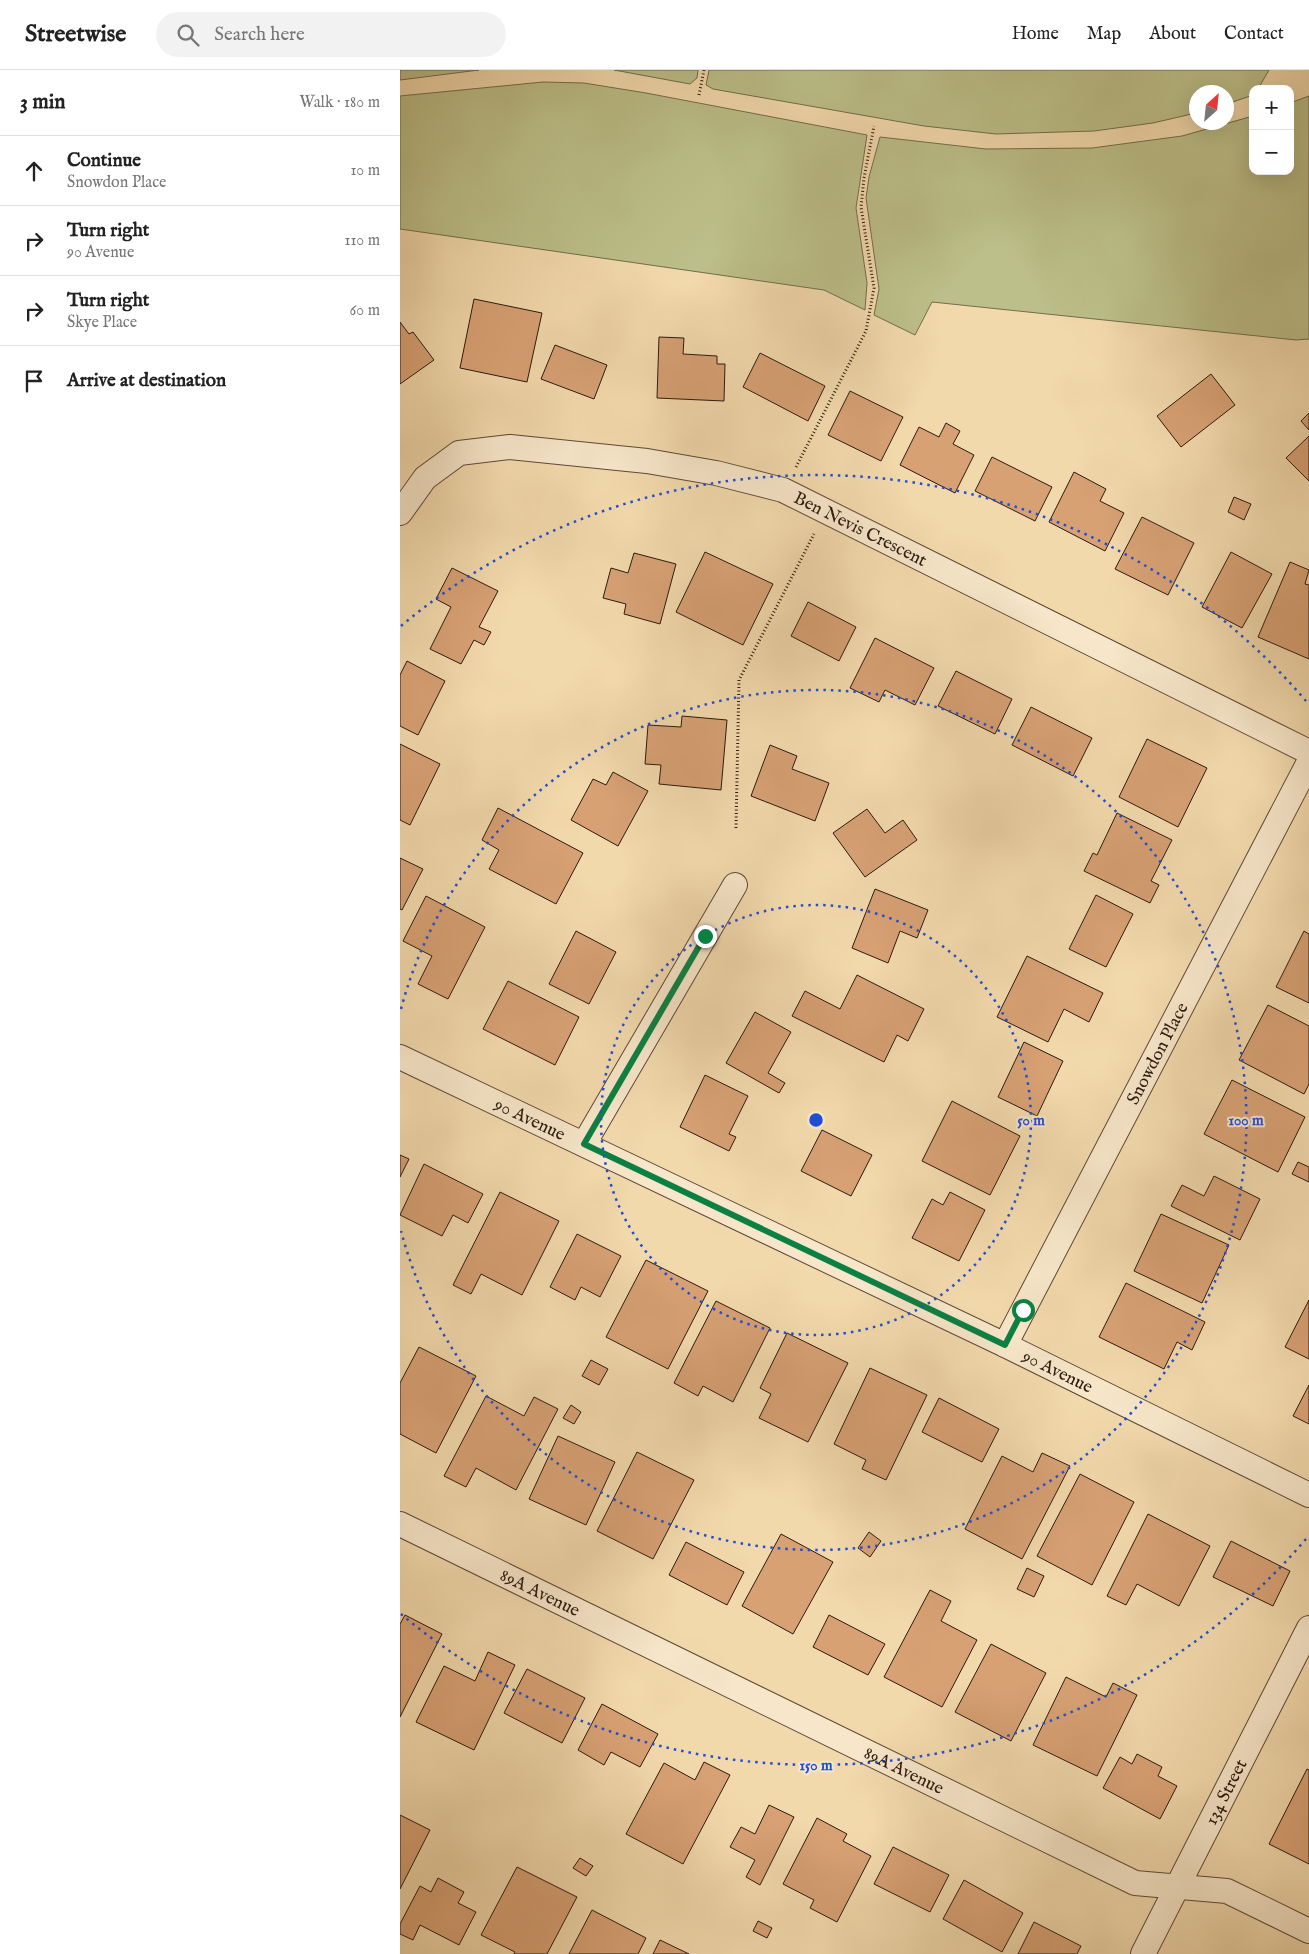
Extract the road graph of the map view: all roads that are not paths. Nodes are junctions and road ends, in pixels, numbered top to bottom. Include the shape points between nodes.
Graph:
1 (400, 513) edge
2 (1309, 752) edge
3 (1309, 762) edge
4 (735, 885) dead end
5 (400, 1057) edge
6 (584, 1144) junction
7 (1005, 1345) junction
8 (1309, 1495) edge
9 (400, 1524) edge
10 (1309, 1628) edge
11 (1178, 1887) junction
12 (1309, 1932) edge
13 (1143, 1954) edge

1 - 2 street, Ben Nevis Crescent via 426,478 459,453 510,448 647,461 716,473 783,490
3 - 7 street, Snowdon Place
4 - 6 street
5 - 6 street, 90 Avenue
6 - 7 street, 90 Avenue
7 - 8 street, 90 Avenue
9 - 11 street, 89A Avenue via 1135,1883
10 - 11 street, 134 Street
11 - 12 street, 89A Avenue via 1227,1891
11 - 13 street, 134 Street

